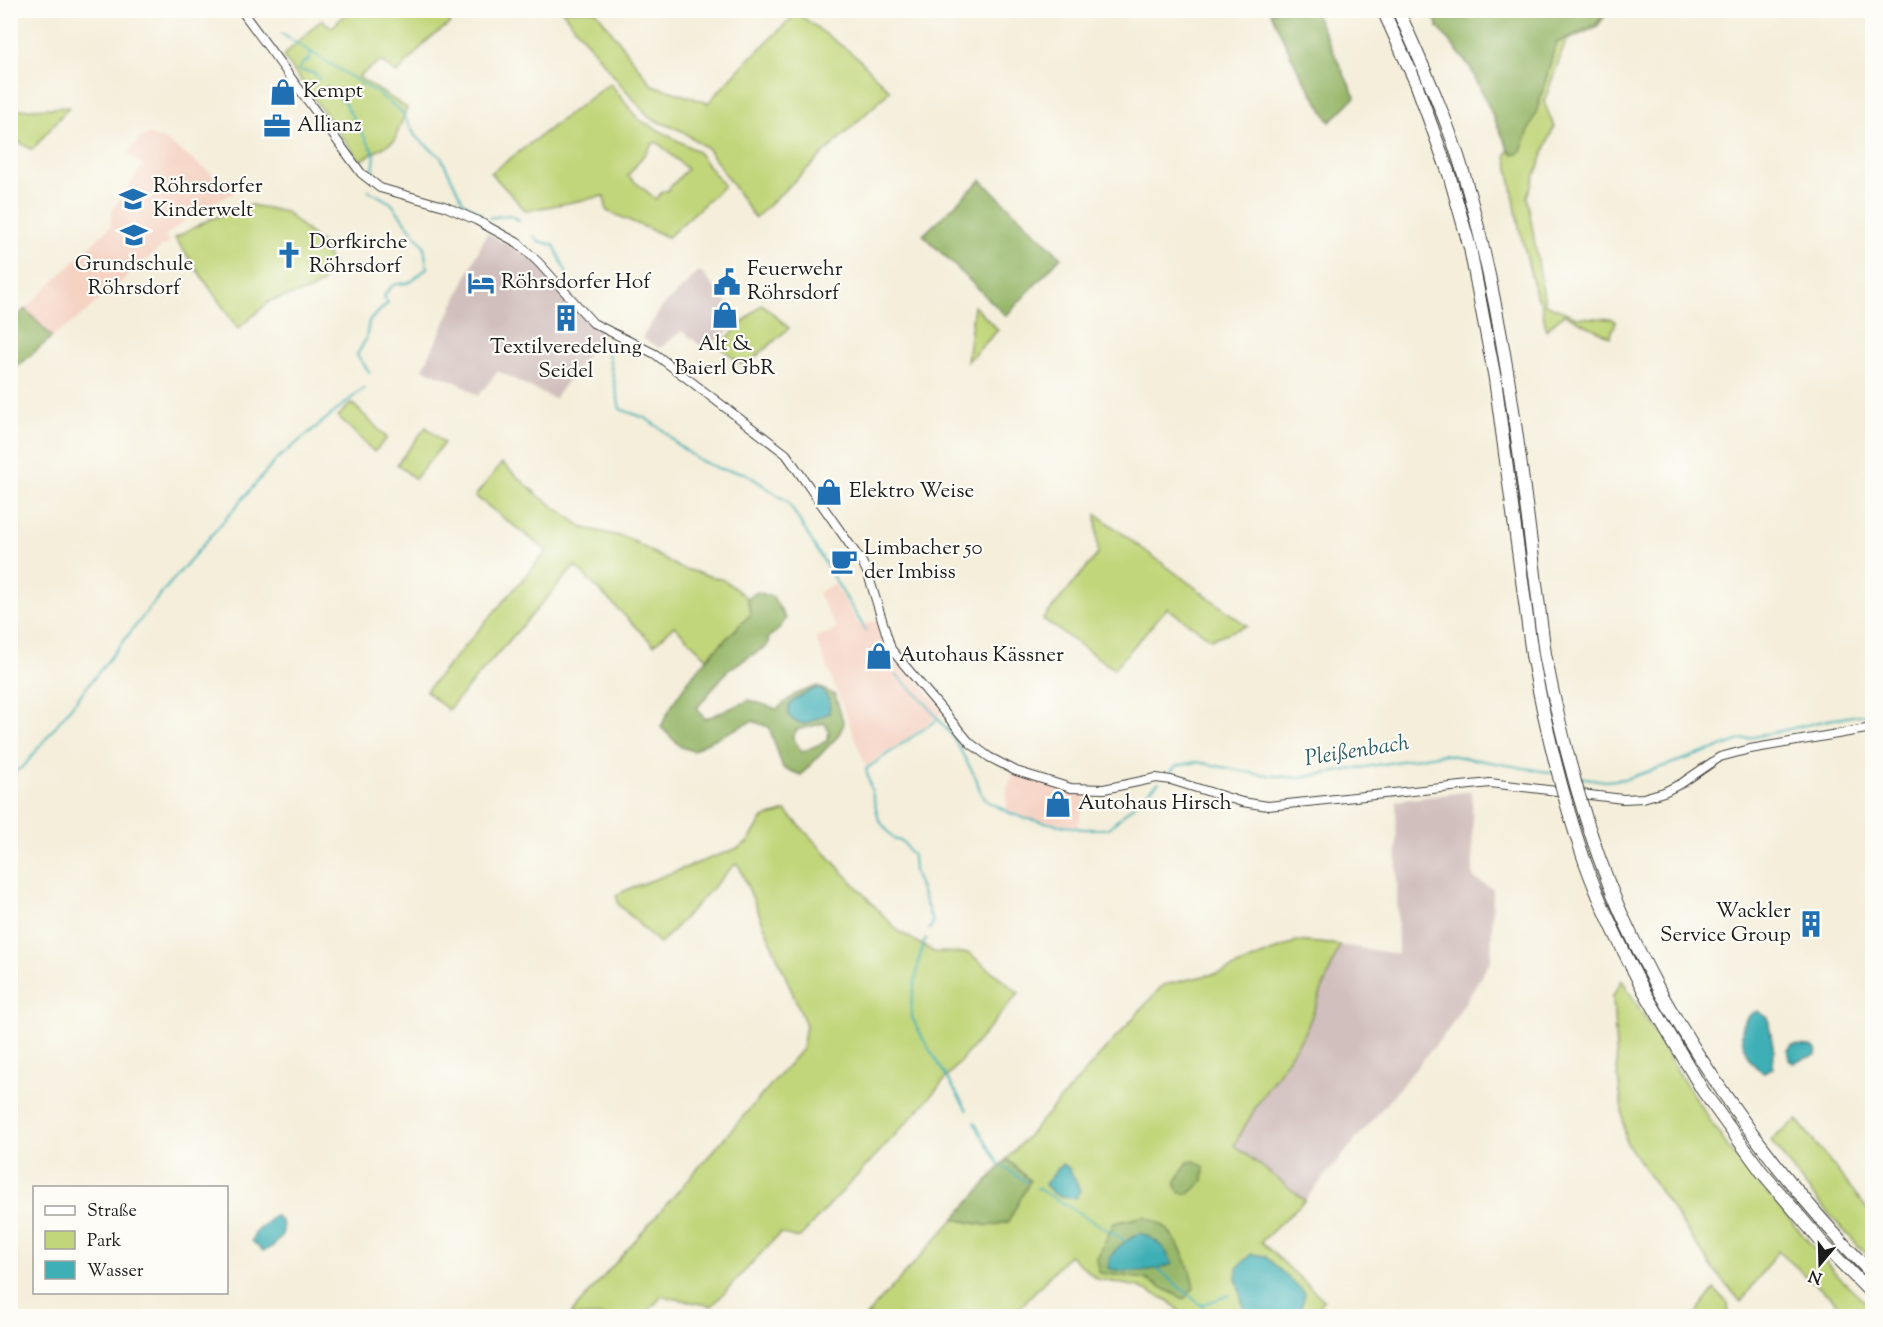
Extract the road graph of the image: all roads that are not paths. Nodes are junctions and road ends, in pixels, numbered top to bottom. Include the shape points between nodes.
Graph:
1 (241, 10) edge
2 (1383, 10) edge
3 (1398, 10) edge
4 (1539, 654) junction
5 (1872, 728) edge
6 (1872, 1274) edge
7 (1872, 1294) edge

1 - 5 street via 370,181 390,192 444,206 518,243 593,323 655,354 786,454 862,562 891,649 974,747 1016,771 1071,788 1104,789 1156,778 1171,780 1268,806 1490,783 1612,799 1643,798 1682,783 1720,757
2 - 4 highway via 1416,83 1449,174 1470,248
3 - 4 highway via 1437,99 1483,246 1507,377
4 - 6 highway, bridge via 1597,853 1658,988 1715,1082 1771,1161
4 - 7 highway, bridge via 1552,753 1585,863 1644,991 1703,1091 1761,1171

